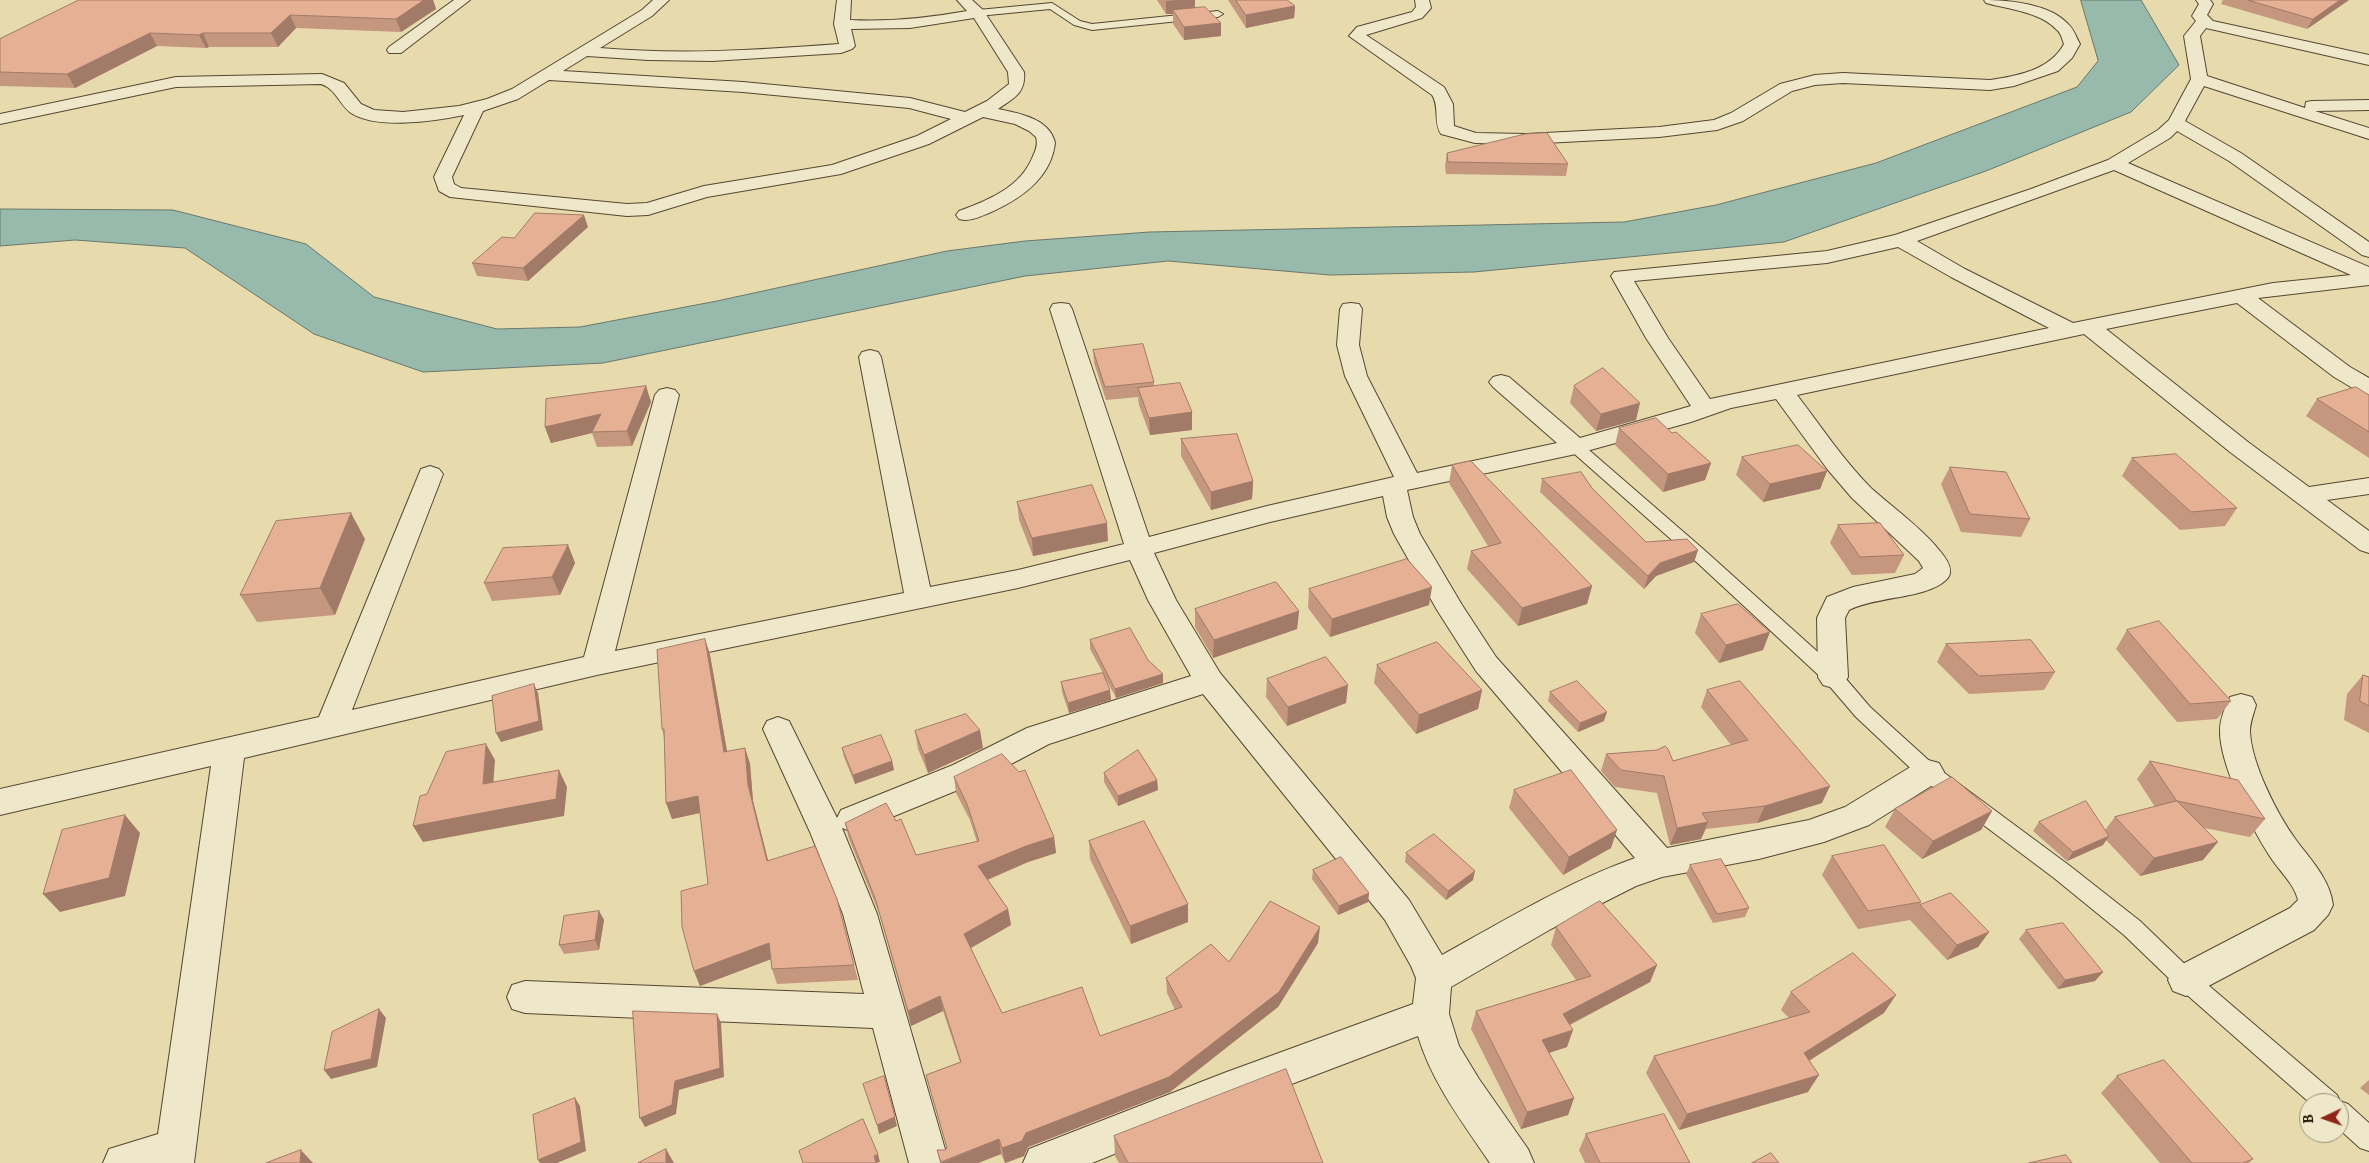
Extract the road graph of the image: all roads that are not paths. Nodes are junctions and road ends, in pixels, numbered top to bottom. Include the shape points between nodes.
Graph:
1 (463, 0) edge
2 (662, 0) edge
3 (844, 0) edge
4 (964, 0) edge
5 (1422, 0) edge
6 (1992, 0) edge
7 (2049, 0) edge
8 (2203, 0) edge
9 (978, 13) junction
10 (1218, 14) dead end
11 (2044, 16) junction
12 (2203, 23) junction
13 (842, 24) junction
14 (394, 50) dead end
15 (584, 51) junction
16 (2369, 60) edge
17 (544, 75) junction
18 (2199, 79) junction
19 (2369, 105) edge
20 (2288, 106) junction
21 (476, 107) junction
22 (974, 114) junction
23 (0, 119) edge
24 (2176, 124) junction
25 (2369, 134) edge
26 (2114, 164) junction
27 (966, 215) dead end
28 (1901, 240) junction
29 (2369, 251) edge
30 (2369, 275) edge
31 (2369, 279) edge
32 (2241, 296) junction
33 (1061, 309) dead end
34 (1352, 309) dead end
35 (2081, 329) junction
36 (870, 356) dead end
37 (1501, 382) dead end
38 (2369, 388) edge
39 (1782, 391) junction
40 (667, 395) dead end
41 (1704, 408) junction
42 (1576, 447) junction
43 (430, 474) dead end
44 (1401, 484) junction
45 (2369, 486) edge
46 (2303, 496) junction
47 (2369, 544) edge
48 (1139, 549) junction
49 (919, 600) junction
50 (597, 665) junction
51 (1833, 677) junction
52 (1210, 681) junction
53 (2242, 705) dead end
54 (330, 726) junction
55 (778, 729) dead end
56 (229, 749) junction
57 (1928, 772) junction
58 (0, 802) edge
59 (827, 832) junction
60 (1660, 863) junction
61 (2186, 980) junction
62 (1432, 996) junction
63 (525, 997) dead end
64 (887, 1012) junction
65 (2316, 1093) edge
66 (2349, 1122) edge
67 (2369, 1139) edge
68 (175, 1156) edge
69 (123, 1163) edge
70 (929, 1163) edge
71 (1043, 1163) edge
72 (1514, 1163) edge

1 - 14 street
2 - 15 street via 647,13
3 - 13 street
4 - 9 street
5 - 11 street via 1424,8 1417,15 1362,30 1357,36 1444,97 1447,130 1475,138 1526,139 1716,126 1786,87 1830,78 2002,84 2052,68 2066,55 2072,44 2067,32 2058,22
6 - 11 street
7 - 11 street
8 - 12 street via 2206,4 2199,16 2206,22
9 - 10 lane via 1052,6 1077,23 1092,27
9 - 13 street via 913,24
9 - 22 street via 1017,77 1017,84 1013,90
12 - 16 street
12 - 18 street via 2192,36
13 - 15 street via 847,46 841,48 769,54 630,56
15 - 17 street
17 - 21 street via 508,98
17 - 22 street via 743,87 900,102
18 - 20 street
18 - 24 street
19 - 20 street
20 - 25 street
21 - 22 street via 443,177 446,187 457,194 627,210 648,209 704,192 835,170 923,140
21 - 23 street via 436,114 384,116 359,111 348,102 341,87 322,79 194,81 156,85
22 - 27 street via 1004,116 1034,127 1041,132 1046,144 1040,165 1025,184 986,208
24 - 26 street
24 - 29 street via 2235,157
26 - 28 street
26 - 30 street
28 - 35 street via 1958,273
28 - 41 street via 1826,257 1621,276 1657,338
31 - 32 street via 2293,285
32 - 35 street
32 - 38 street via 2342,372
33 - 48 street
34 - 44 street via 1348,345 1356,376
35 - 39 street
35 - 46 street
36 - 49 street
37 - 42 street
39 - 41 street
39 - 51 street via 1836,465 1929,555 1938,568 1936,574 1923,582 1853,596 1837,604 1830,618
40 - 50 street
41 - 42 street
42 - 44 street
42 - 51 lane
43 - 54 street
44 - 48 street via 1267,514
44 - 60 street via 1400,517 1408,534 1486,664
45 - 46 street
46 - 47 street
48 - 49 street
48 - 52 street via 1162,600
49 - 50 street
50 - 54 street
51 - 57 lane via 1863,712
52 - 59 street via 1038,736 964,774
52 - 62 street via 1398,910 1427,960
53 - 61 street via 2235,730 2236,746 2280,844 2313,891 2316,905 2302,919
54 - 56 street
55 - 59 street
56 - 58 street
56 - 68 street
57 - 60 street via 1857,816 1812,833
57 - 61 lane via 2125,922
59 - 64 street via 860,914
60 - 62 street via 1624,876 1539,918
61 - 65 lane
62 - 71 street via 1224,1090
62 - 72 street via 1442,1053
63 - 64 street
64 - 70 street
66 - 67 lane
68 - 69 street

